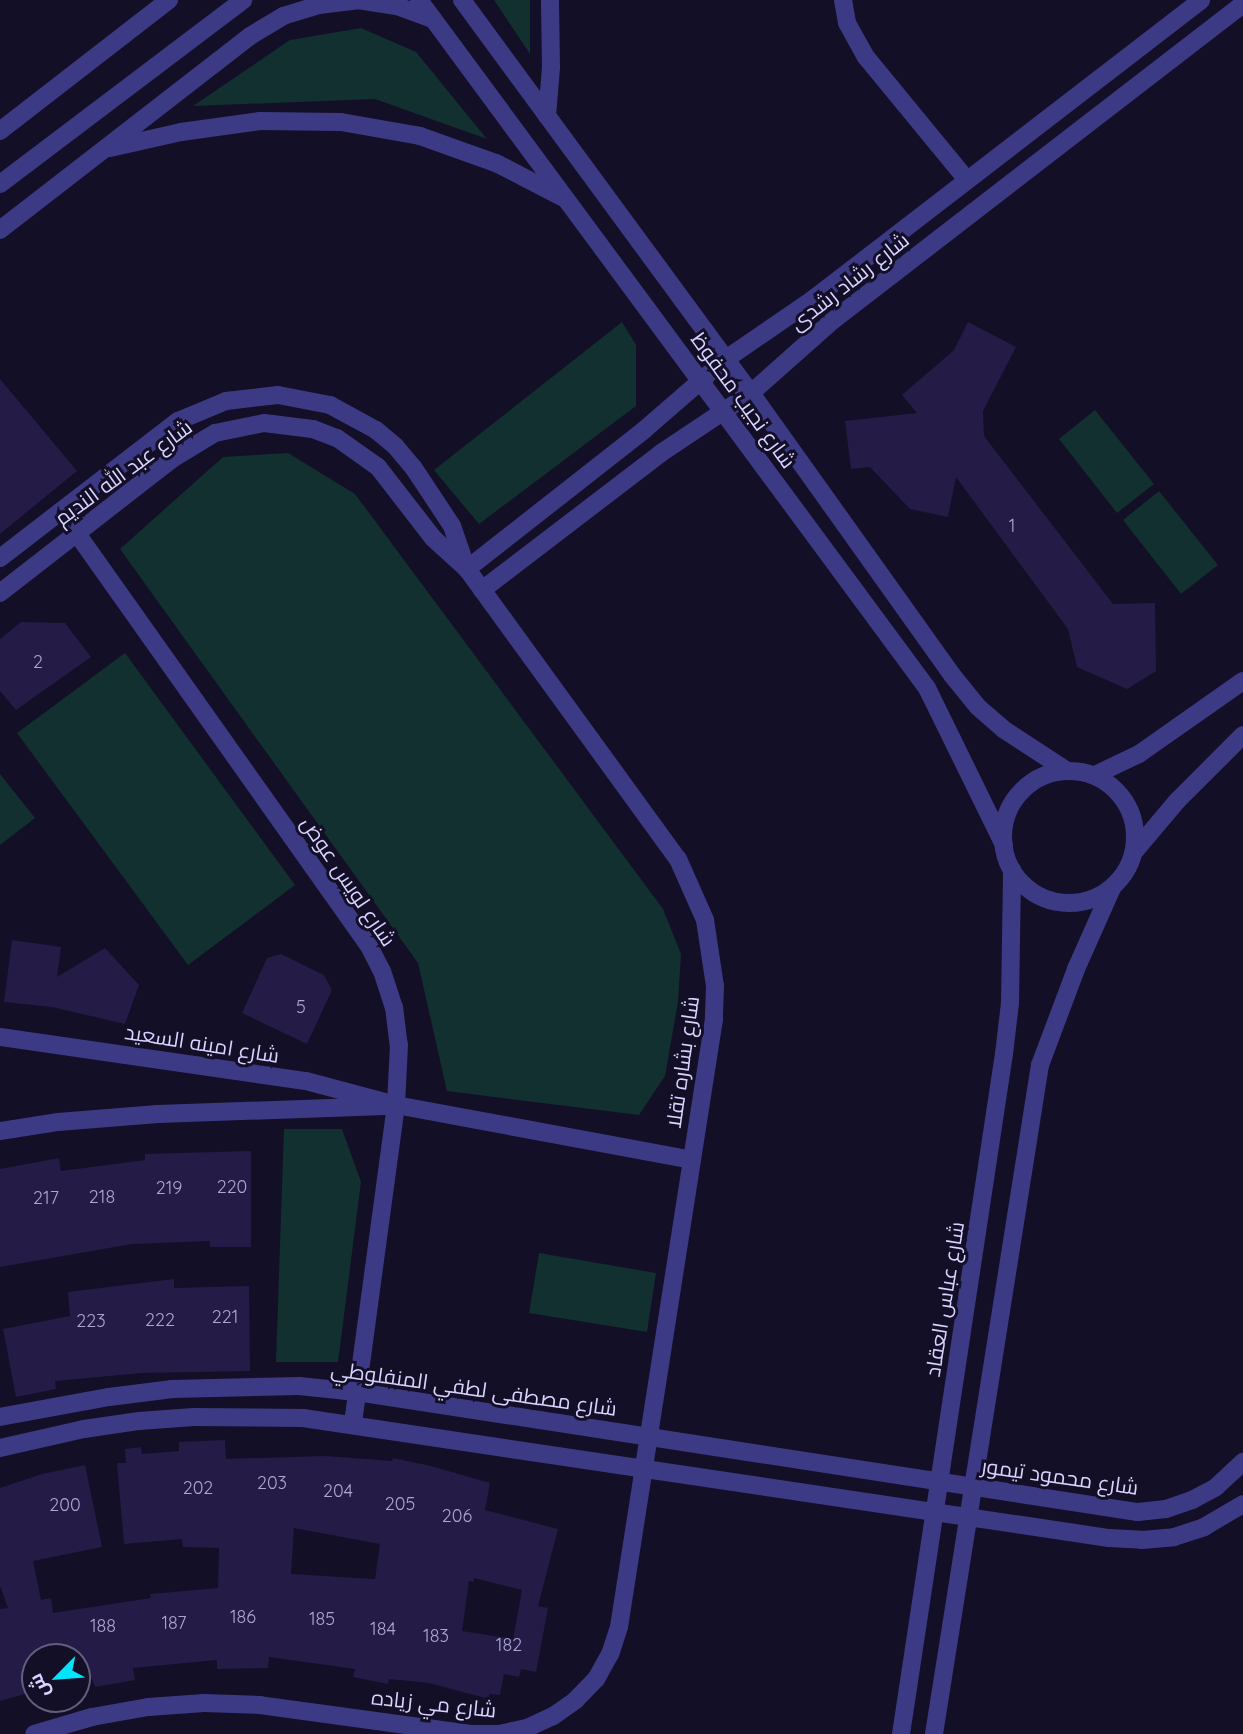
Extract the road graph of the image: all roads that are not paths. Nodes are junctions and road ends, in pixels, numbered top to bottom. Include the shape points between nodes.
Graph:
1 (169, 0) edge
2 (243, 0) edge
3 (419, 0) edge
4 (462, 0) edge
5 (550, 0) edge
6 (844, 0) edge
7 (1201, 0) edge
8 (1243, 4) edge
9 (433, 19) junction
10 (547, 116) junction
11 (0, 131) edge
12 (103, 150) junction
13 (967, 180) junction
14 (0, 184) edge
15 (950, 194) junction
16 (568, 200) junction
17 (968, 216) junction
18 (0, 230) edge
19 (726, 359) junction
20 (700, 379) junction
21 (751, 393) junction
22 (725, 412) junction
23 (61, 511) junction
24 (77, 534) junction
25 (0, 558) edge
26 (467, 569) junction
27 (482, 590) junction
28 (0, 593) edge
29 (1243, 681) edge
30 (1243, 735) edge
31 (1066, 770) junction
32 (1095, 775) junction
33 (1004, 845) junction
34 (1134, 852) junction
35 (1012, 870) junction
36 (1112, 888) junction
37 (0, 1037) edge
38 (396, 1105) junction
39 (0, 1131) edge
40 (692, 1160) junction
41 (357, 1392) junction
42 (0, 1417) edge
43 (353, 1425) junction
44 (650, 1437) junction
45 (0, 1448) edge
46 (1243, 1462) edge
47 (646, 1466) junction
48 (939, 1481) junction
49 (973, 1487) junction
50 (1243, 1504) edge
51 (935, 1510) junction
52 (969, 1515) junction
53 (34, 1734) edge
54 (901, 1734) edge
55 (934, 1734) edge

1 - 11 street
2 - 14 street
3 - 9 street, شارع نجيب محفوظ
4 - 10 street, شارع نجيب محفوظ
5 - 10 street
6 - 13 street via 847,23 866,57
7 - 13 street, شارع رشاد رشدى
8 - 17 street, شارع رشاد رشدى
9 - 12 street via 397,6 358,1 319,5 283,16 250,36
9 - 16 street, شارع نجيب محفوظ
10 - 19 street, شارع نجيب محفوظ
12 - 16 street via 181,132 260,121 341,122 420,136 496,163
12 - 18 street
13 - 15 street, شارع رشاد رشدى
15 - 17 street
15 - 19 street, شارع رشاد رشدى via 812,300
16 - 20 street, شارع نجيب محفوظ
17 - 21 street, شارع رشاد رشدى via 831,322
19 - 20 street, شارع رشاد رشدى
19 - 21 street, شارع نجيب محفوظ
20 - 22 street, شارع نجيب محفوظ
20 - 26 street, شارع رشاد رشدى via 644,430
21 - 22 street, شارع رشاد رشدى
21 - 31 street, شارع نجيب محفوظ via 978,707
22 - 27 street, شارع رشاد رشدى via 661,453
22 - 33 street, شارع نجيب محفوظ via 927,688
23 - 24 street, شارع لويس عوض
23 - 25 street, شارع عبد الله النديم
23 - 26 street, شارع عبد الله النديم via 156,436 201,409 252,396 304,398 354,416 396,447 452,526
24 - 26 street, شارع عبد الله النديم via 192,444 239,426 288,424 337,438 358,451 394,486 433,538
24 - 28 street, شارع عبد الله النديم
24 - 38 street, شارع لويس عوض via 369,946 394,1007 400,1045
26 - 27 street, شارع بشاره تقلا
27 - 40 street, شارع بشاره تقلا via 678,859 701,909 713,952 715,997
29 - 32 street via 1139,754
30 - 34 street
31 - 32 street
31 - 33 street via 1036,779 1013,800 1002,829
32 - 34 street via 1122,797 1132,814
33 - 35 street
34 - 36 street
35 - 36 street via 1031,892 1051,901 1093,900
35 - 48 street, شارع عباس العقاد via 1010,1003
36 - 49 street via 1040,1065
37 - 38 street, شارع امينه السعيد via 306,1081
38 - 39 street, شارع امينه السعيد via 158,1114
38 - 40 street, شارع امينه السعيد
38 - 41 street, شارع لويس عوض
40 - 44 street, شارع بشاره تقلا
41 - 42 street, شارع مصطفى لطفي المنفلوطي via 235,1385 109,1397
41 - 43 street, شارع لويس عوض
41 - 44 street, شارع مصطفى لطفي المنفلوطي
43 - 45 street via 303,1418 194,1417 85,1429
43 - 47 street
44 - 47 street, شارع بشاره تقلا
44 - 48 street, شارع مصطفى لطفي المنفلوطي
46 - 49 street, شارع محمود تيمور via 1216,1487 1192,1500 1138,1512
47 - 51 street
47 - 53 street, شارع مي زياده via 619,1627 610,1654 576,1700 545,1720 499,1734 471,1734 260,1704 204,1703 92,1717
48 - 49 street, شارع محمود تيمور
48 - 51 street, شارع عباس العقاد
49 - 52 street
50 - 52 street via 1204,1527 1174,1537 1142,1540
51 - 52 street
51 - 54 street, شارع عباس العقاد
52 - 55 street

